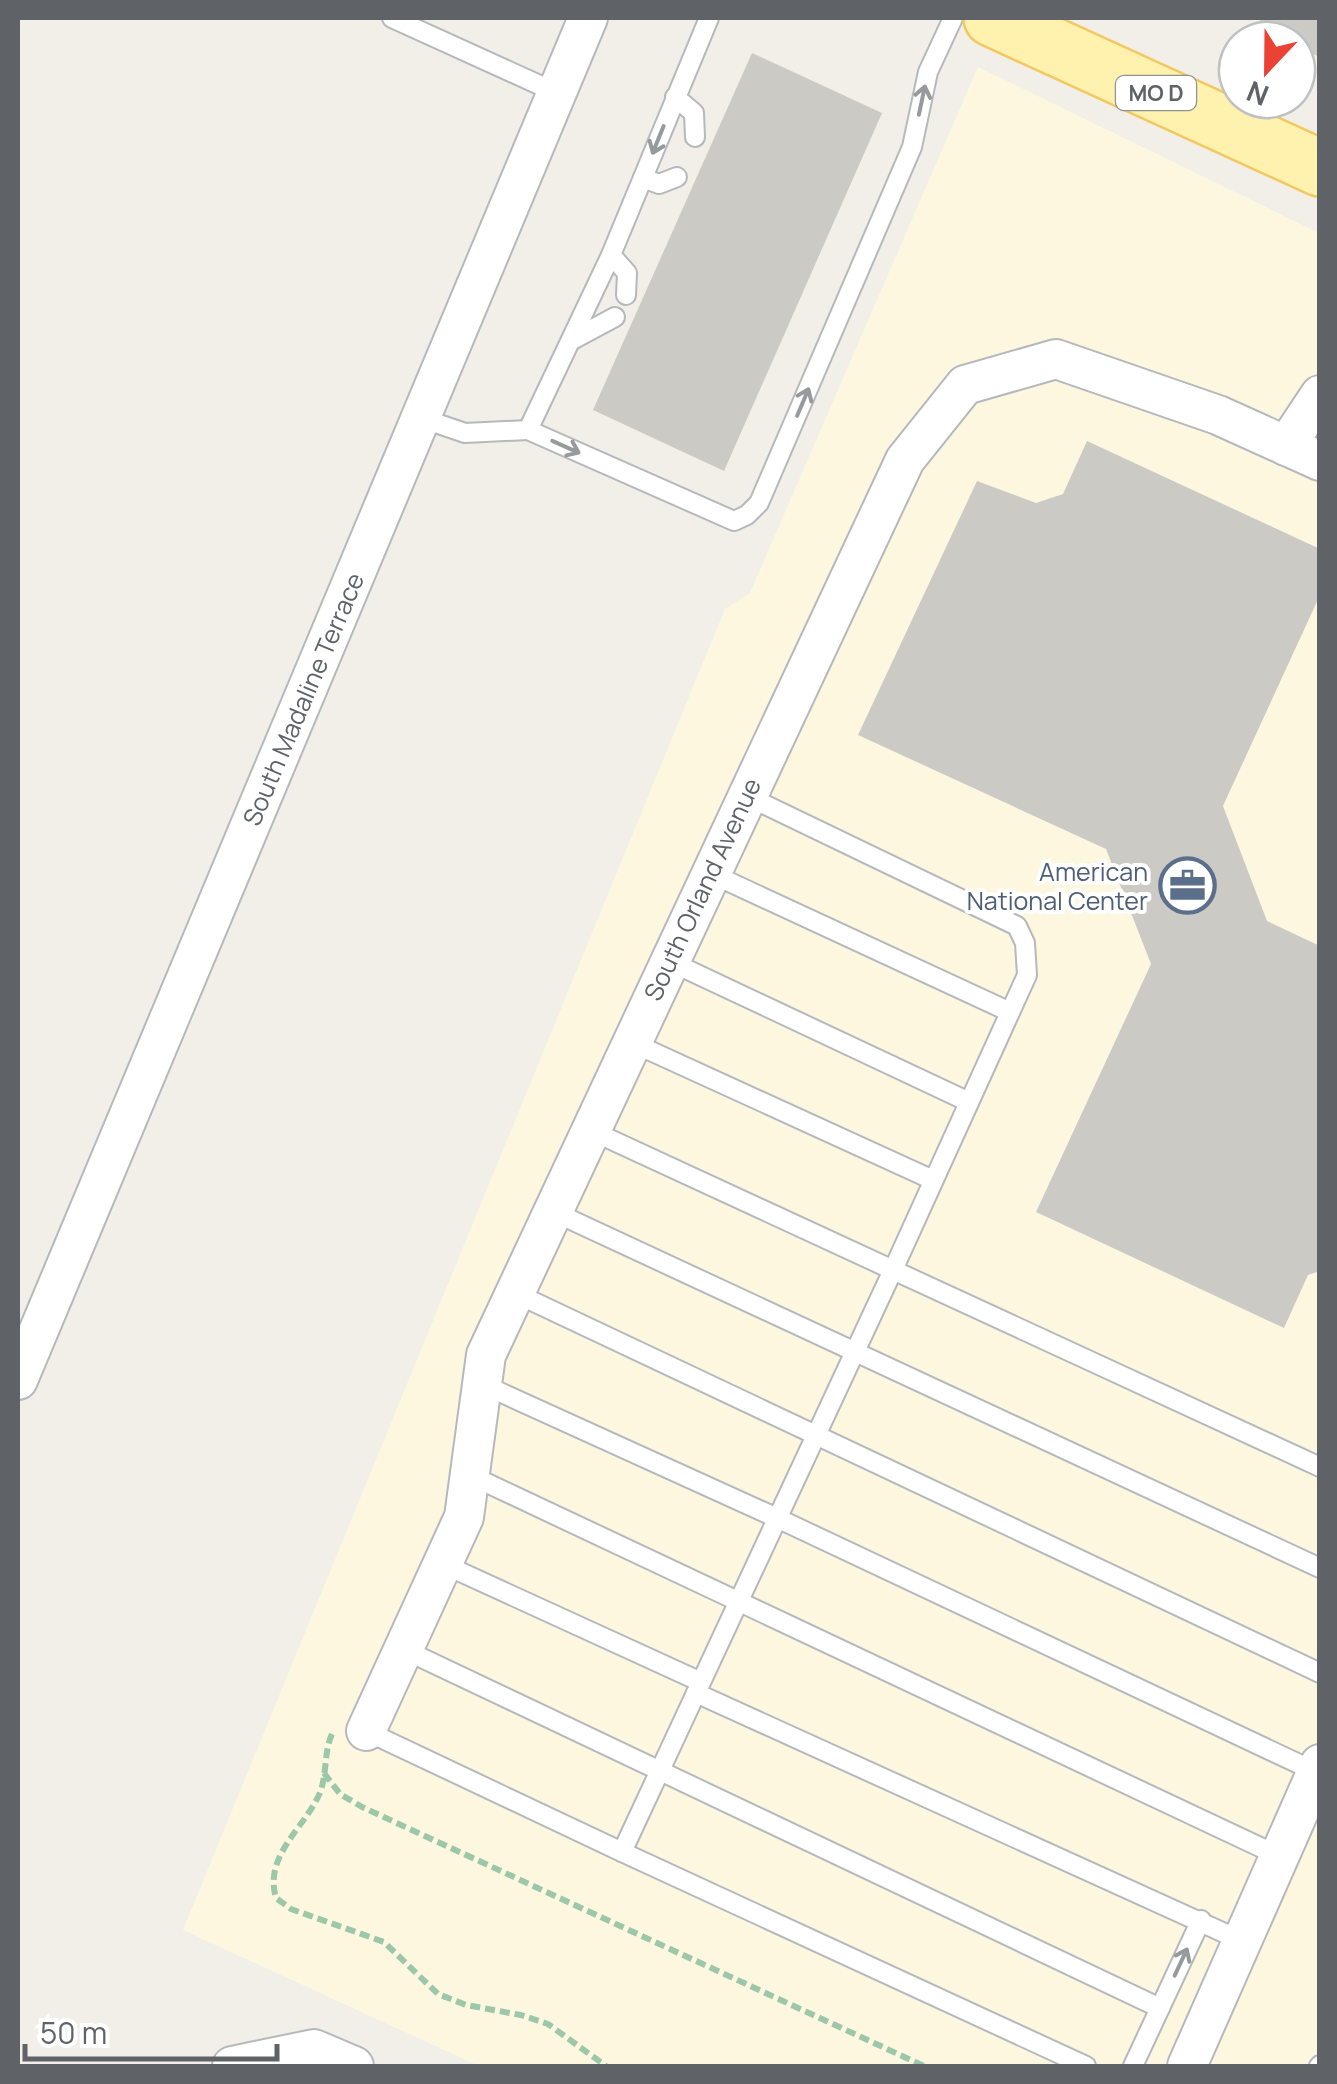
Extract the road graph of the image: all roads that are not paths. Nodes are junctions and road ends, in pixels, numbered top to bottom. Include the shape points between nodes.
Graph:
1 (392, 18) edge
2 (588, 18) edge
3 (709, 18) edge
4 (953, 18) edge
5 (992, 18) edge
6 (557, 93) junction
7 (675, 97) junction
8 (695, 137) dead end
9 (1320, 168) edge
10 (677, 176) dead end
11 (643, 178) junction
12 (611, 255) junction
13 (626, 294) dead end
14 (615, 317) dead end
15 (574, 339) junction
16 (1320, 395) edge
17 (420, 418) junction
18 (528, 430) junction
19 (1303, 453) edge
20 (746, 796) junction
21 (710, 873) junction
22 (668, 961) junction
23 (1010, 1012) junction
24 (630, 1042) junction
25 (969, 1102) junction
26 (589, 1130) junction
27 (933, 1180) junction
28 (552, 1211) junction
29 (893, 1270) junction
30 (515, 1293) junction
31 (854, 1353) junction
32 (18, 1380) edge
33 (482, 1384) junction
34 (815, 1437) junction
35 (1320, 1467) edge
36 (470, 1475) junction
37 (778, 1518) junction
38 (442, 1564) junction
39 (1320, 1568) edge
40 (738, 1602) junction
41 (403, 1650) junction
42 (1320, 1674) edge
43 (699, 1688) junction
44 (366, 1731) joint
45 (1318, 1768) edge
46 (660, 1772) junction
47 (622, 1852) junction
48 (1279, 1856) junction
49 (1200, 1920) junction
50 (1242, 1941) junction
51 (1160, 2008) junction
52 (232, 2066) edge
53 (354, 2066) edge
54 (1086, 2066) edge
55 (1133, 2066) edge
56 (1187, 2066) edge

1 - 6 lane
2 - 6 street, South Madaline Terrace
3 - 7 lane
18 -> 4 lane via 734,521 760,503 912,147 928,72
5 - 9 main road, MO D
6 - 17 street, South Madaline Terrace
7 - 8 lane via 694,113
7 -> 11 lane
10 - 11 lane via 659,184
11 - 12 lane
12 - 13 lane via 627,273
12 - 15 lane
14 - 15 lane
15 - 18 lane
16 - 19 street, South Orland Avenue
17 - 18 lane via 465,434
17 - 32 street, South Madaline Terrace
19 - 20 street, South Orland Avenue via 1218,415 1056,359 966,384 904,460
20 - 21 street, South Orland Avenue
20 - 23 lane via 1017,926 1027,976
21 - 22 street, South Orland Avenue
21 - 23 lane
22 - 24 street, South Orland Avenue
22 - 25 lane
23 - 25 lane
24 - 26 street, South Orland Avenue
24 - 27 lane
25 - 27 lane
26 - 28 street, South Orland Avenue
26 - 29 lane
27 - 29 lane
28 - 30 street, South Orland Avenue
28 - 31 lane
29 - 31 lane
29 - 35 lane
30 - 33 street, South Orland Avenue via 486,1355
30 - 34 lane
31 - 34 lane
31 - 39 lane
33 - 36 street, South Orland Avenue
33 - 37 lane
34 - 37 lane
34 - 42 lane
36 - 38 street, South Orland Avenue via 464,1517
36 - 40 lane
37 - 40 lane
37 - 45 lane
38 - 41 street, South Orland Avenue
38 - 43 lane
40 - 43 lane
40 - 48 lane
41 - 44 street, South Orland Avenue
41 - 46 lane
43 - 46 lane
43 - 49 lane
44 - 47 lane
45 - 48 street
46 - 47 lane
46 - 51 lane
47 - 54 lane
48 - 50 street
49 - 50 lane
51 -> 49 lane
50 - 56 street
51 - 55 lane
52 - 53 street via 314,2048

